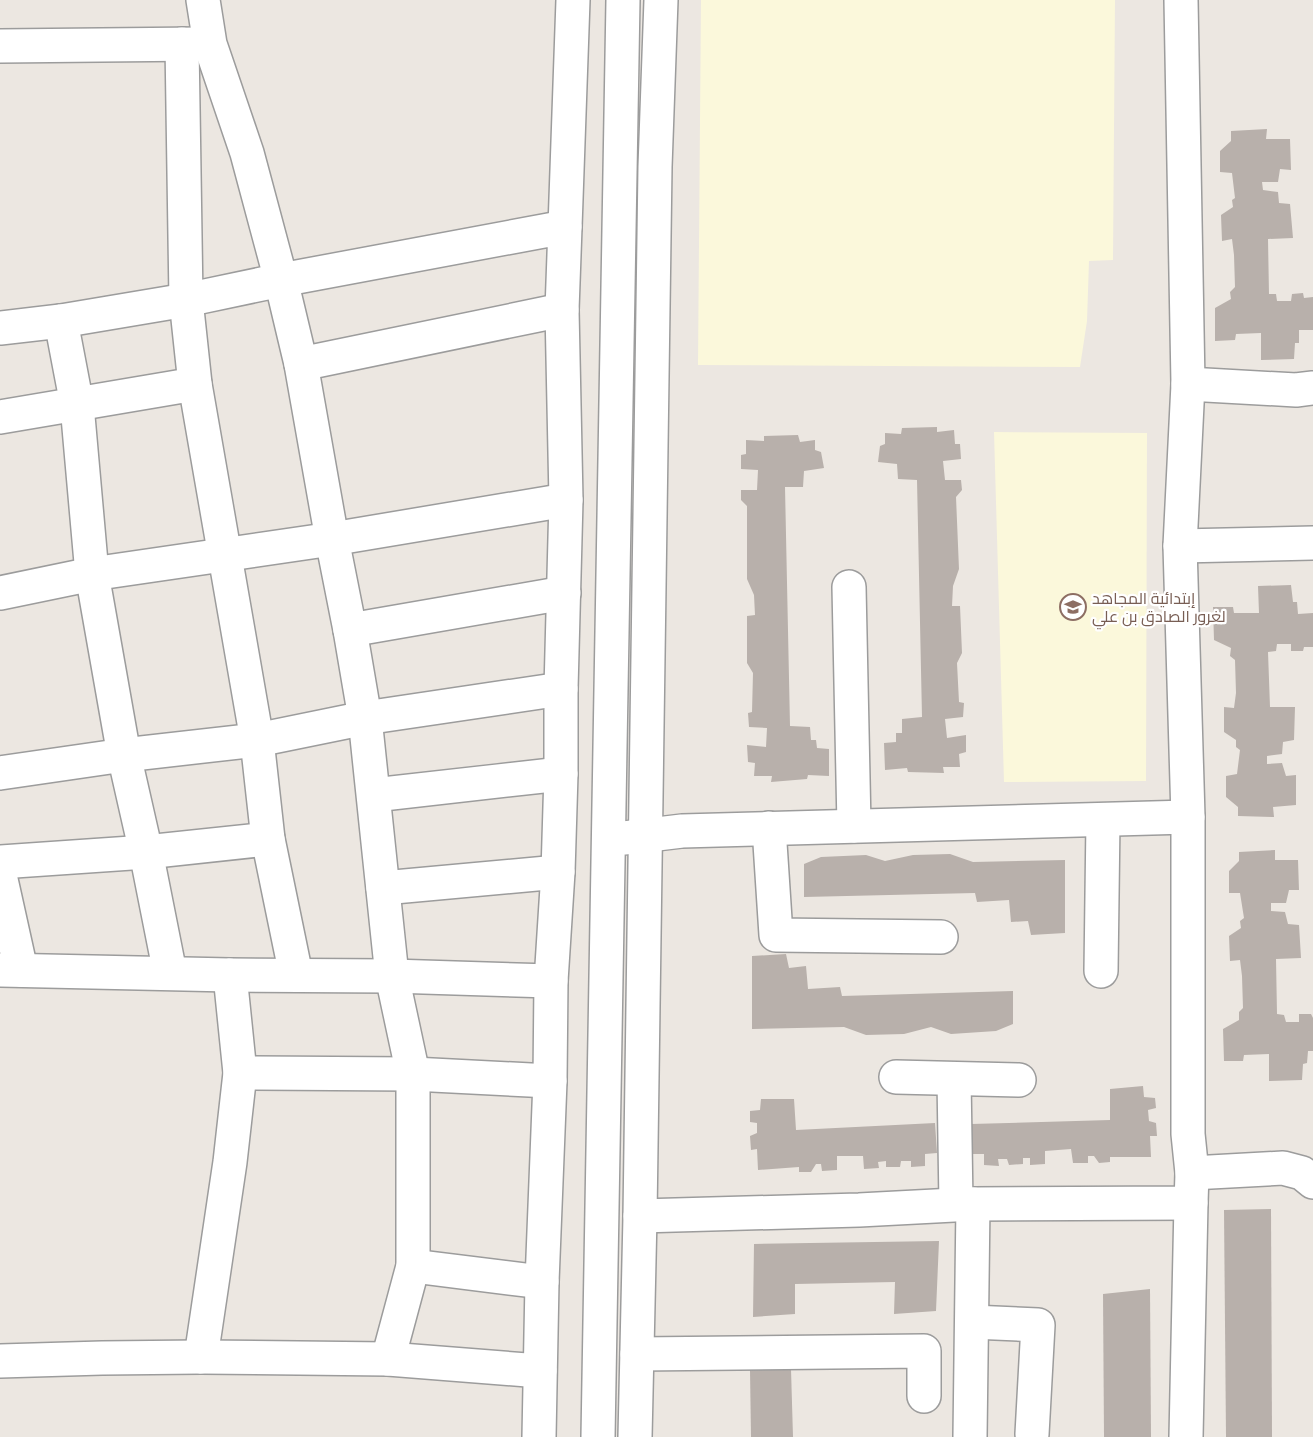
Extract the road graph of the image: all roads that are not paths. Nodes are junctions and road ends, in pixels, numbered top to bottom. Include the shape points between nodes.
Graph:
1 (203, 0) edge
2 (573, 0) edge
3 (623, 0) edge
4 (661, 0) edge
5 (1181, 0) edge
6 (196, 44) junction
7 (0, 46) edge
8 (565, 227) junction
9 (281, 280) junction
10 (186, 300) junction
11 (562, 310) junction
12 (61, 321) junction
13 (0, 328) edge
14 (301, 364) junction
15 (195, 384) junction
16 (1188, 384) junction
17 (1313, 388) edge
18 (76, 405) junction
19 (0, 417) edge
20 (566, 500) junction
21 (332, 539) junction
22 (1313, 543) edge
23 (1180, 546) junction
24 (223, 554) junction
25 (92, 574) junction
26 (849, 587) dead end
27 (0, 593) edge
28 (564, 594) junction
29 (350, 630) junction
30 (561, 689) junction
31 (365, 718) junction
32 (257, 740) junction
33 (124, 755) junction
34 (0, 773) edge
35 (561, 774) junction
36 (374, 795) junction
37 (1188, 817) junction
38 (1103, 820) junction
39 (854, 826) junction
40 (769, 828) junction
41 (646, 836) junction
42 (268, 839) junction
43 (609, 839) junction
44 (146, 852) junction
45 (0, 862) edge
46 (558, 872) junction
47 (0, 875) edge
48 (383, 888) junction
49 (941, 937) dead end
50 (10, 970) edge
51 (1101, 971) dead end
52 (170, 973) junction
53 (230, 975) junction
54 (296, 975) junction
55 (392, 976) junction
56 (551, 981) junction
57 (240, 1073) junction
58 (413, 1074) junction
59 (896, 1077) dead end
60 (954, 1078) junction
61 (1019, 1080) dead end
62 (550, 1081) junction
63 (1313, 1182) edge
64 (1192, 1188) junction
65 (964, 1204) junction
66 (640, 1216) junction
67 (413, 1266) junction
68 (542, 1282) junction
69 (972, 1322) junction
70 (637, 1354) junction
71 (201, 1357) junction
72 (388, 1359) junction
73 (0, 1361) edge
74 (540, 1371) junction
75 (924, 1396) dead end
76 (1032, 1434) dead end
77 (539, 1437) edge
78 (598, 1437) edge
79 (635, 1437) edge
80 (970, 1437) edge
81 (1186, 1437) edge

1 - 6 street
2 - 8 street
3 - 43 street
4 - 41 street via 655,167
5 - 16 street
6 - 7 street
6 - 9 street via 247,153
6 - 10 street
8 - 9 street
8 - 11 street
9 - 10 street
9 - 14 street
10 - 12 street
10 - 15 street
11 - 14 street
11 - 20 street
12 - 13 street
12 - 18 street
14 - 21 street
15 - 18 street
15 - 24 street
16 - 17 street
16 - 23 street
18 - 19 street
18 - 25 street
20 - 21 street
20 - 28 street
21 - 24 street
21 - 29 street
22 - 23 street
23 - 37 street
24 - 25 street
24 - 32 street
25 - 27 street
25 - 33 street
26 - 39 street
28 - 29 street
28 - 30 street
29 - 31 street
30 - 31 street
30 - 35 street
31 - 32 street
31 - 36 street
32 - 33 street
32 - 42 street
33 - 34 street
33 - 44 street
35 - 36 street
35 - 46 street
36 - 48 street
37 - 38 street
37 - 64 street via 1188,1134
38 - 39 street
38 - 51 street
39 - 40 street
40 - 41 street
40 - 49 street via 776,935
41 - 43 street
41 - 66 street
42 - 44 street
42 - 54 street
43 - 78 street
44 - 45 street
44 - 52 street
46 - 48 street
46 - 56 street
47 - 50 street
48 - 55 street
50 - 52 street
52 - 53 street
53 - 54 street
53 - 57 street
54 - 55 street
55 - 56 street
55 - 58 street
56 - 62 street
57 - 58 street
57 - 71 street
58 - 62 street
58 - 67 street
59 - 60 street
60 - 61 street
60 - 65 street
62 - 68 street
63 - 64 street via 1302,1173 1283,1168
64 - 65 street
64 - 81 street
65 - 66 street
65 - 69 street
66 - 70 street
67 - 68 street
67 - 72 street
68 - 74 street
69 - 76 street via 1038,1324
69 - 80 street
70 - 75 street via 924,1351
70 - 79 street
71 - 72 street
71 - 73 street
72 - 74 street
74 - 77 street

